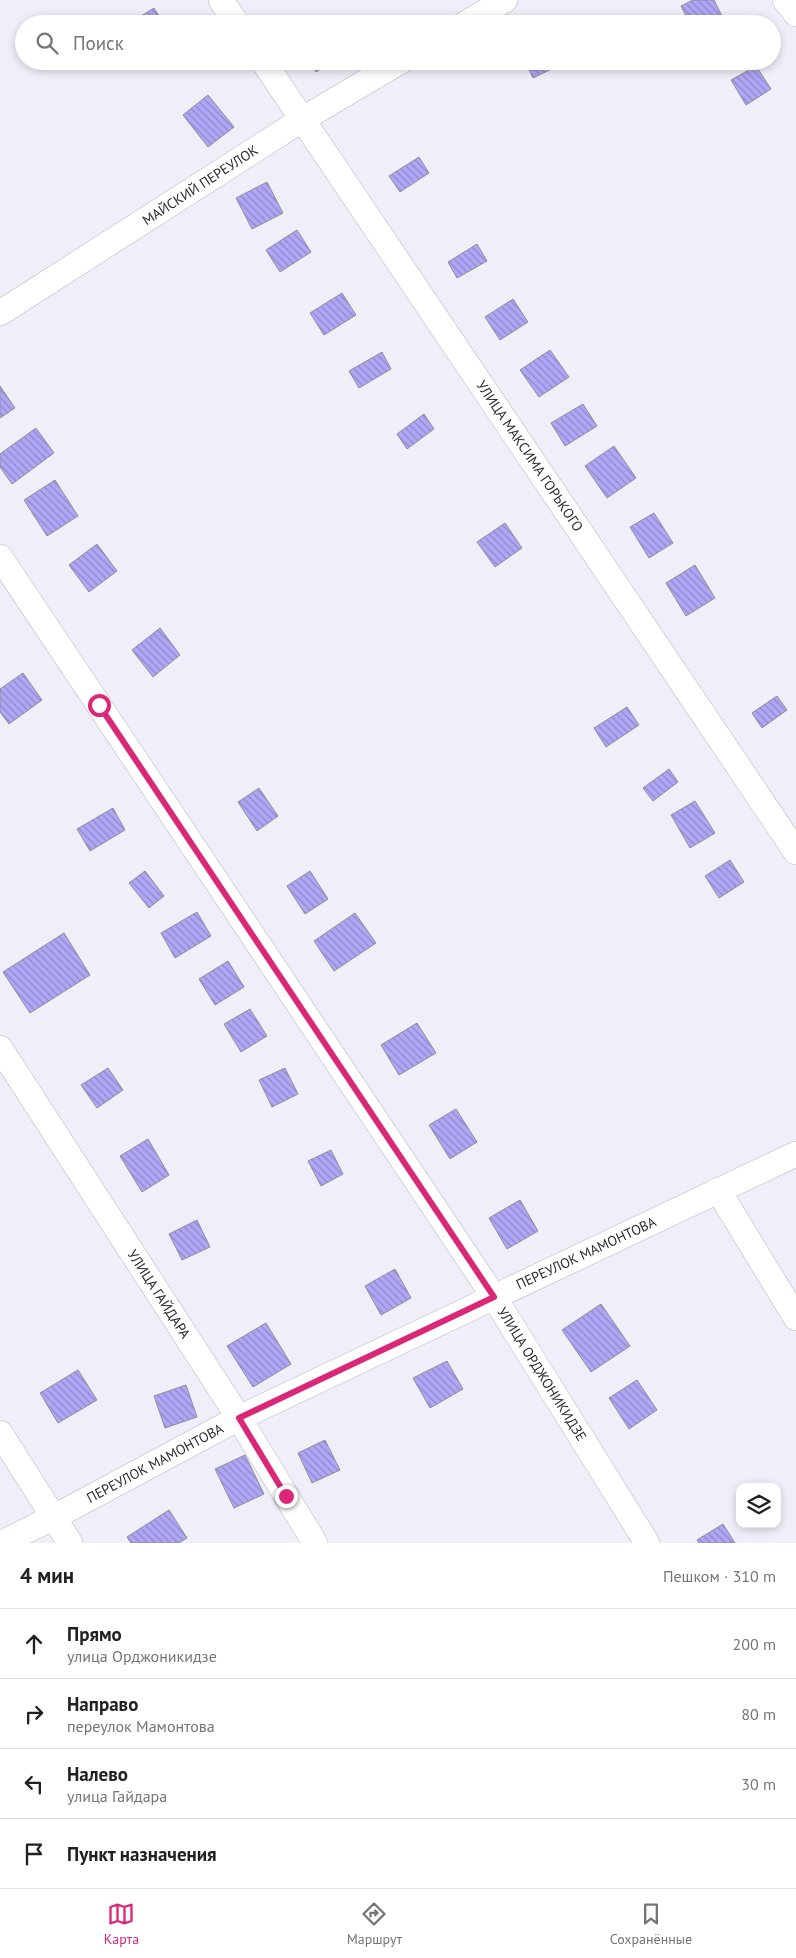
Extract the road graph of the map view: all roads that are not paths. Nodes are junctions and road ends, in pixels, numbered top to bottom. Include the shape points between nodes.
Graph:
1 (221, 0) edge
2 (505, 0) edge
3 (785, 0) edge
4 (796, 14) edge
5 (232, 15) edge
6 (480, 15) edge
7 (269, 70) edge
8 (387, 70) edge
9 (303, 119) junction
10 (0, 313) edge
11 (0, 557) edge
12 (796, 852) edge
13 (0, 1048) edge
14 (796, 1154) edge
15 (718, 1190) junction
16 (494, 1297) junction
17 (796, 1318) edge
18 (239, 1418) junction
19 (0, 1433) edge
20 (54, 1518) junction
21 (2, 1543) edge
22 (70, 1543) edge
23 (315, 1543) edge
24 (647, 1543) edge

1 - 5 street
2 - 6 street
3 - 4 street
7 - 9 street, УЛИЦА МАКСИМА ГОРЬКОГО
8 - 9 street, МАЙСКИЙ ПЕРЕУЛОК
9 - 10 street, МАЙСКИЙ ПЕРЕУЛОК
9 - 12 street, УЛИЦА МАКСИМА ГОРЬКОГО
11 - 16 street, УЛИЦА ОРДЖОНИКИДЗЕ
13 - 18 street, УЛИЦА ГАЙДАРА
14 - 15 street, ПЕРЕУЛОК МАМОНТОВА
15 - 16 street, ПЕРЕУЛОК МАМОНТОВА
15 - 17 street
16 - 18 street, ПЕРЕУЛОК МАМОНТОВА
16 - 24 street, УЛИЦА ОРДЖОНИКИДЗЕ
18 - 20 street, ПЕРЕУЛОК МАМОНТОВА
18 - 23 street, УЛИЦА ГАЙДАРА
19 - 20 street
20 - 21 street, ПЕРЕУЛОК МАМОНТОВА
20 - 22 street

